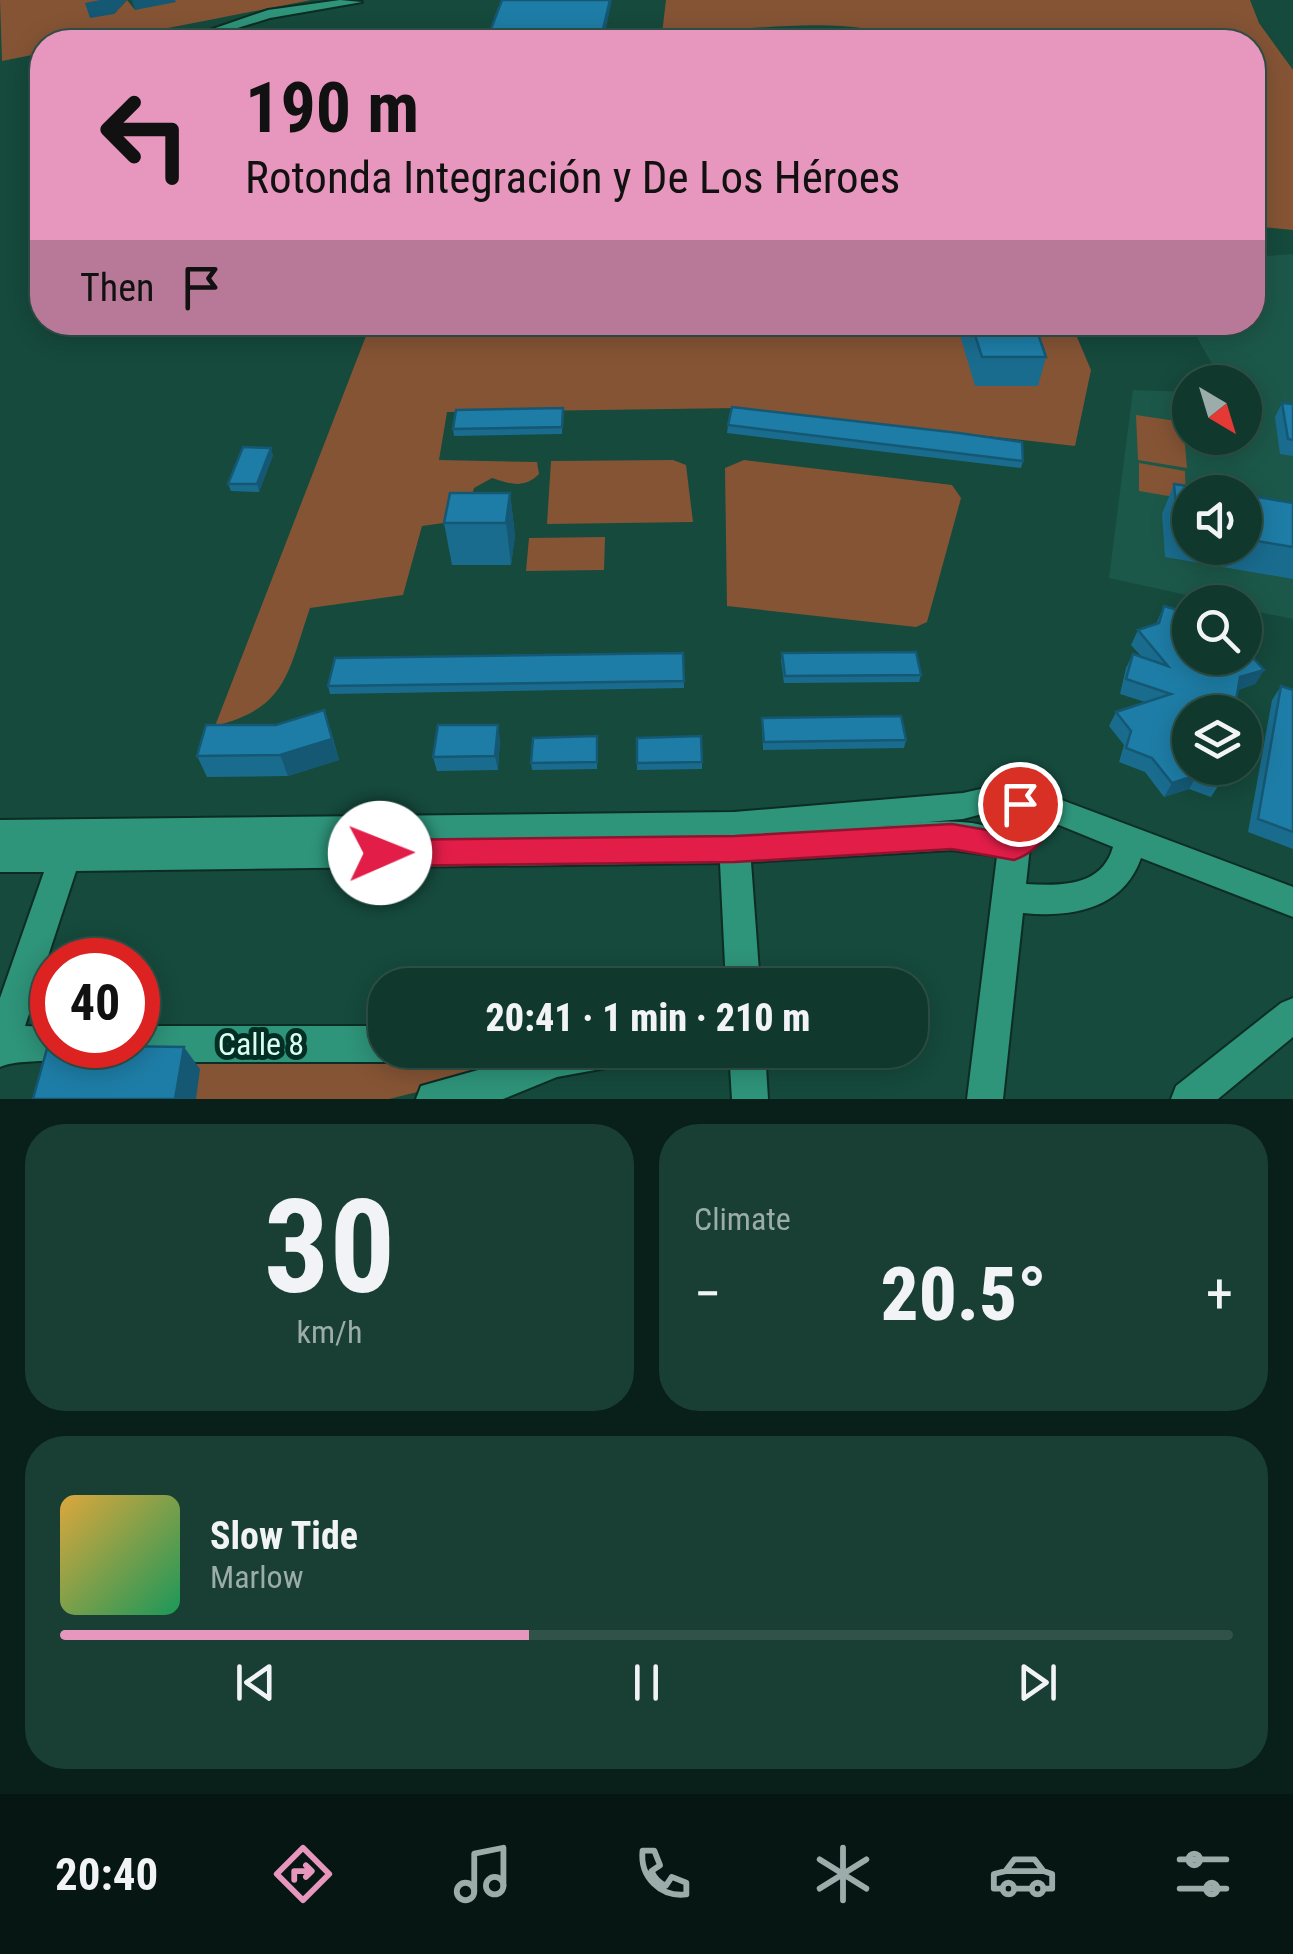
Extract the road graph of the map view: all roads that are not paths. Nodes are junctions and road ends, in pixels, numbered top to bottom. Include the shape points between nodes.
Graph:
1 (356, 2) edge
2 (218, 30) edge
3 (994, 800) junction
4 (1033, 818) junction
5 (0, 834) edge
6 (1130, 840) junction
7 (69, 845) junction
8 (1005, 845) junction
9 (735, 849) junction
10 (0, 858) edge
11 (1008, 897) junction
12 (1293, 902) edge
13 (742, 968) edge
14 (1293, 1015) edge
15 (30, 1044) edge
16 (160, 1044) edge
17 (368, 1044) edge
18 (1, 1045) edge
19 (536, 1068) edge
20 (749, 1068) edge
21 (434, 1099) edge
22 (750, 1099) edge
23 (985, 1099) edge
24 (1189, 1099) edge

1 - 2 street via 268,14
3 - 4 street via 1020,804
3 - 7 street via 734,826
3 - 8 street via 978,815 982,830
4 - 6 street via 1059,812
4 - 8 street via 1034,834
5 - 7 street
6 - 11 street via 1128,858 1099,891 1051,903
6 - 12 street
7 - 9 street
7 - 10 street
7 - 18 street
8 - 9 street via 952,836
8 - 11 street
9 - 13 street
11 - 23 street
14 - 24 street
15 - 18 street
16 - 17 street, Calle 8
19 - 21 street
20 - 22 street

